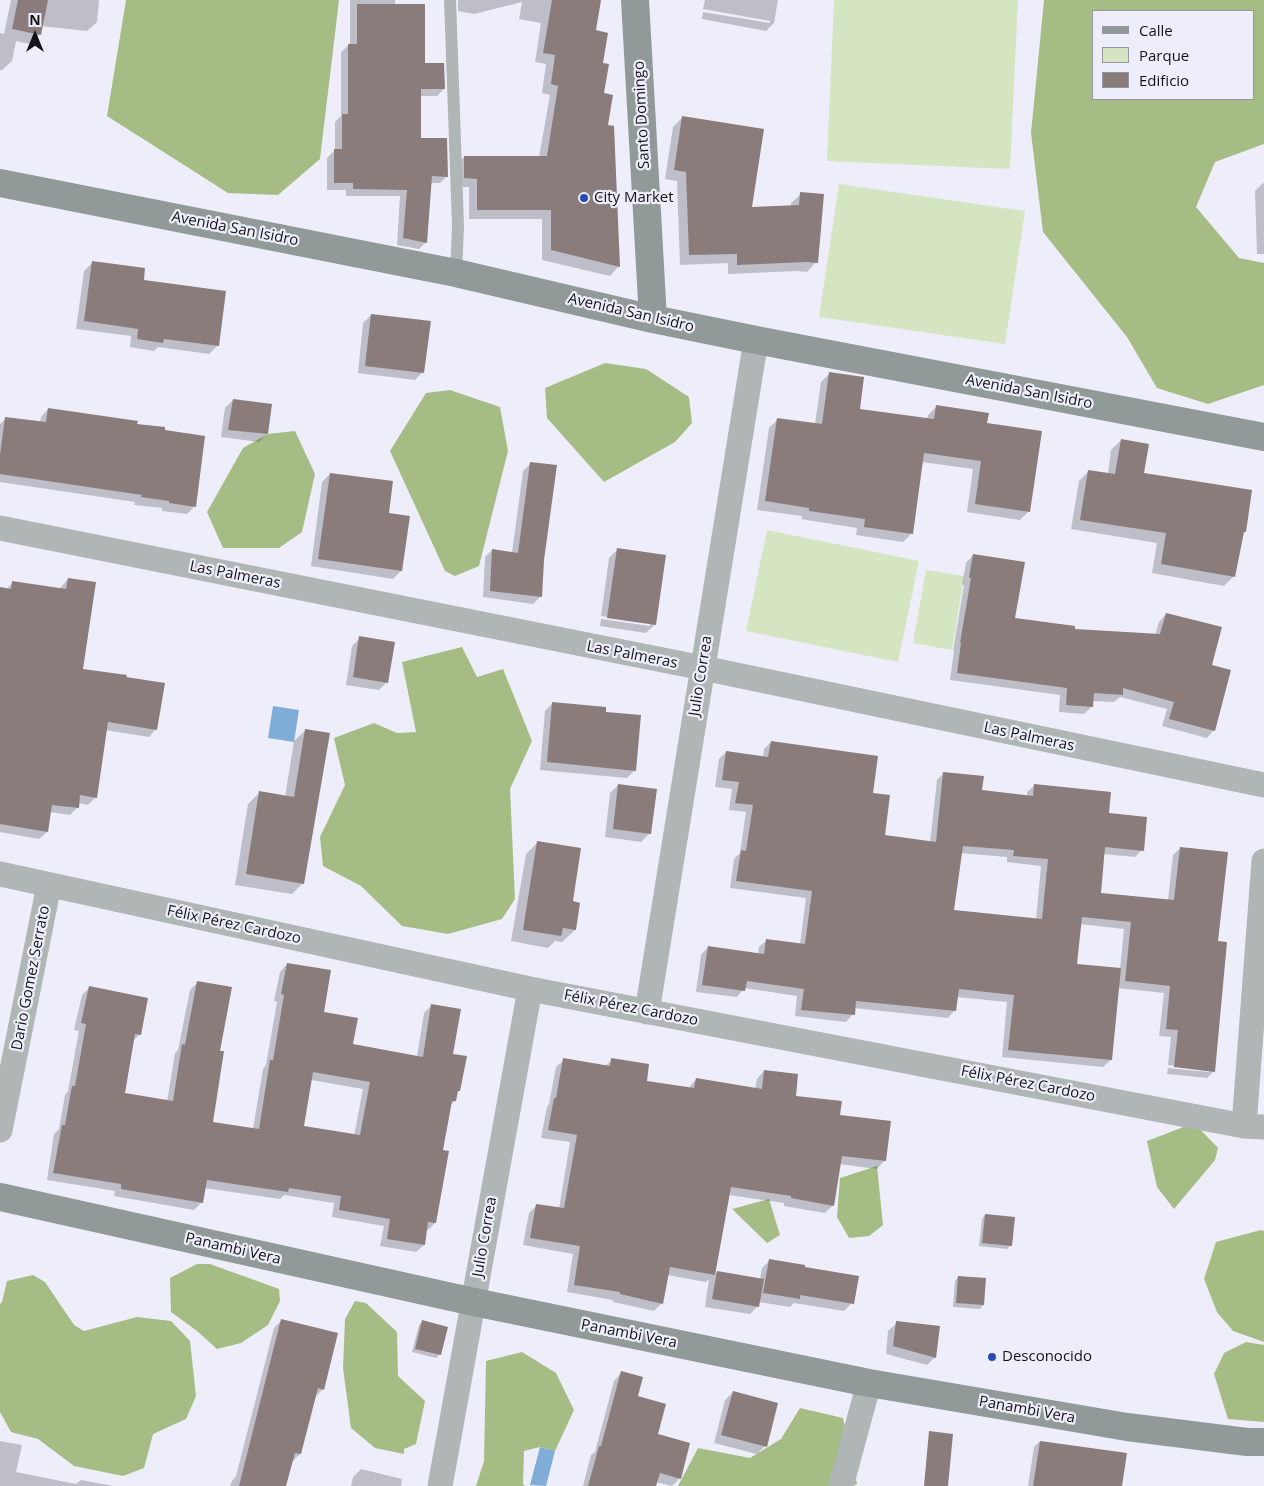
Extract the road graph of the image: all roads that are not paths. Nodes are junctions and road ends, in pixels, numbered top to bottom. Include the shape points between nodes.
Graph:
1 (450, 0) edge
2 (635, 0) edge
3 (0, 183) edge
4 (456, 273) junction
5 (653, 319) junction
6 (756, 340) junction
7 (1264, 437) edge
8 (0, 528) edge
9 (702, 668) junction
10 (1264, 786) edge
11 (1264, 861) edge
12 (0, 874) edge
13 (49, 885) junction
14 (530, 989) junction
15 (647, 1012) junction
16 (1254, 1127) edge
17 (0, 1130) edge
18 (0, 1197) edge
19 (474, 1302) junction
20 (868, 1383) junction
21 (1264, 1442) edge
22 (440, 1486) edge
23 (841, 1486) edge

1 - 4 lane via 458,226
2 - 5 street, Santo Domingo
3 - 4 street, Avenida San Isidro
4 - 5 street, Avenida San Isidro
5 - 6 street, Avenida San Isidro
6 - 7 street, Avenida San Isidro
6 - 9 street, Julio Correa
8 - 9 street, Las Palmeras
9 - 10 street, Las Palmeras
9 - 15 street, Julio Correa
11 - 16 street
12 - 13 street, Félix Pérez Cardozo
13 - 14 street, Félix Pérez Cardozo
13 - 17 street, Dario Gomez Serrato
14 - 15 street, Félix Pérez Cardozo
14 - 19 street, Julio Correa
15 - 16 street, Félix Pérez Cardozo
18 - 19 street, Panambi Vera
19 - 20 street, Panambi Vera
19 - 22 street, Julio Correa
20 - 21 street, Panambi Vera via 1128,1427
20 - 23 street

